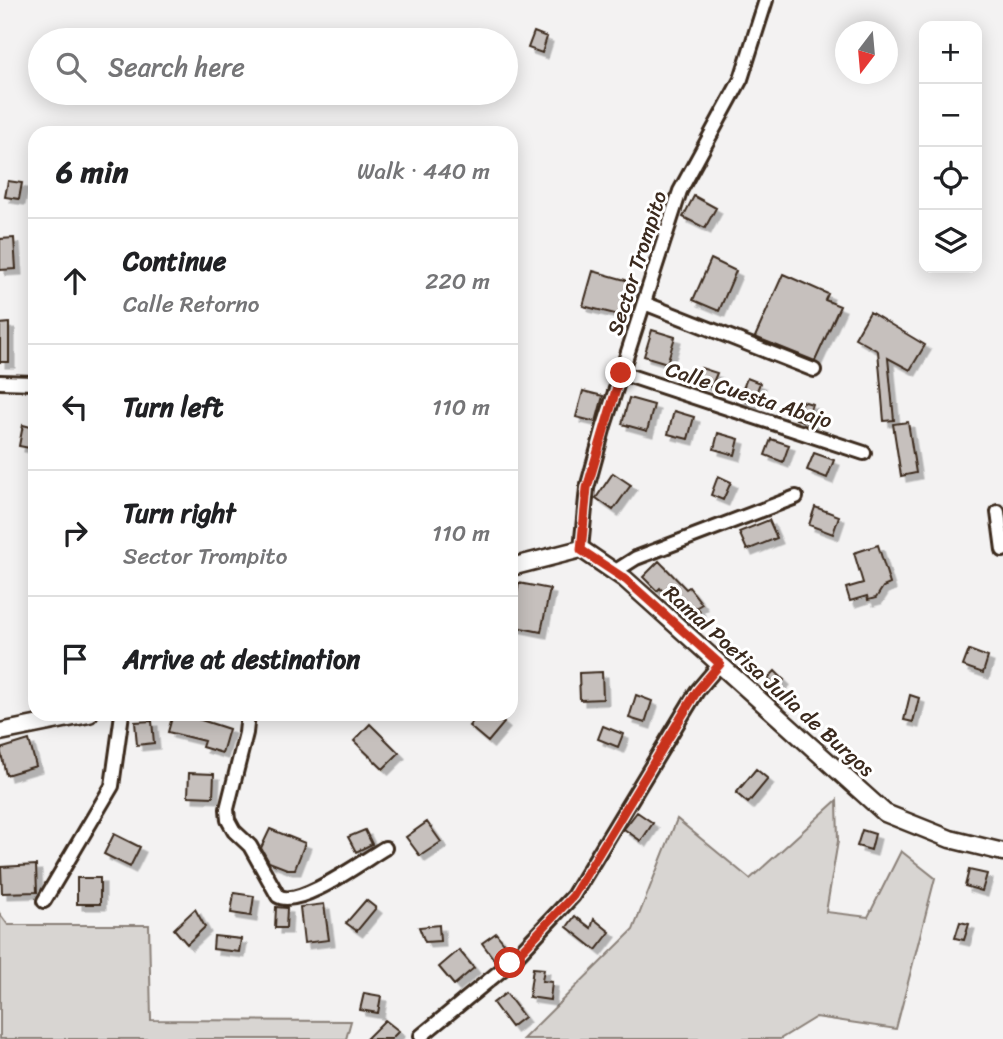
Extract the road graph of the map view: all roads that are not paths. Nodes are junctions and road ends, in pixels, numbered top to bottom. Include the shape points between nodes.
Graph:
1 (766, 0) edge
2 (644, 303) junction
3 (814, 370) dead end
4 (621, 373) junction
5 (0, 383) edge
6 (28, 383) edge
7 (864, 453) dead end
8 (796, 497) dead end
9 (998, 512) dead end
10 (581, 550) junction
11 (1003, 550) edge
12 (518, 565) edge
13 (614, 572) junction
14 (720, 664) junction
15 (54, 721) edge
16 (121, 721) edge
17 (247, 721) edge
18 (0, 732) edge
19 (385, 848) dead end
20 (1003, 852) edge
21 (44, 901) dead end
22 (421, 1037) dead end

1 - 2 street, Sector Trompito via 741,79 680,191
2 - 3 street
2 - 4 street, Sector Trompito
4 - 7 street, Calle Cuesta Abajo
4 - 10 street, Sector Trompito via 587,488
5 - 6 street
8 - 13 street via 636,558
9 - 11 street
10 - 12 street
10 - 13 street, Ramal Poetisa Julia de Burgos
13 - 14 street, Ramal Poetisa Julia de Burgos
14 - 20 street, Ramal Poetisa Julia de Burgos via 885,813 950,839
14 - 22 street via 697,691 573,896 510,963
15 - 18 street
16 - 21 street via 112,786
17 - 19 street via 228,820 255,853 278,896 293,899 327,885

